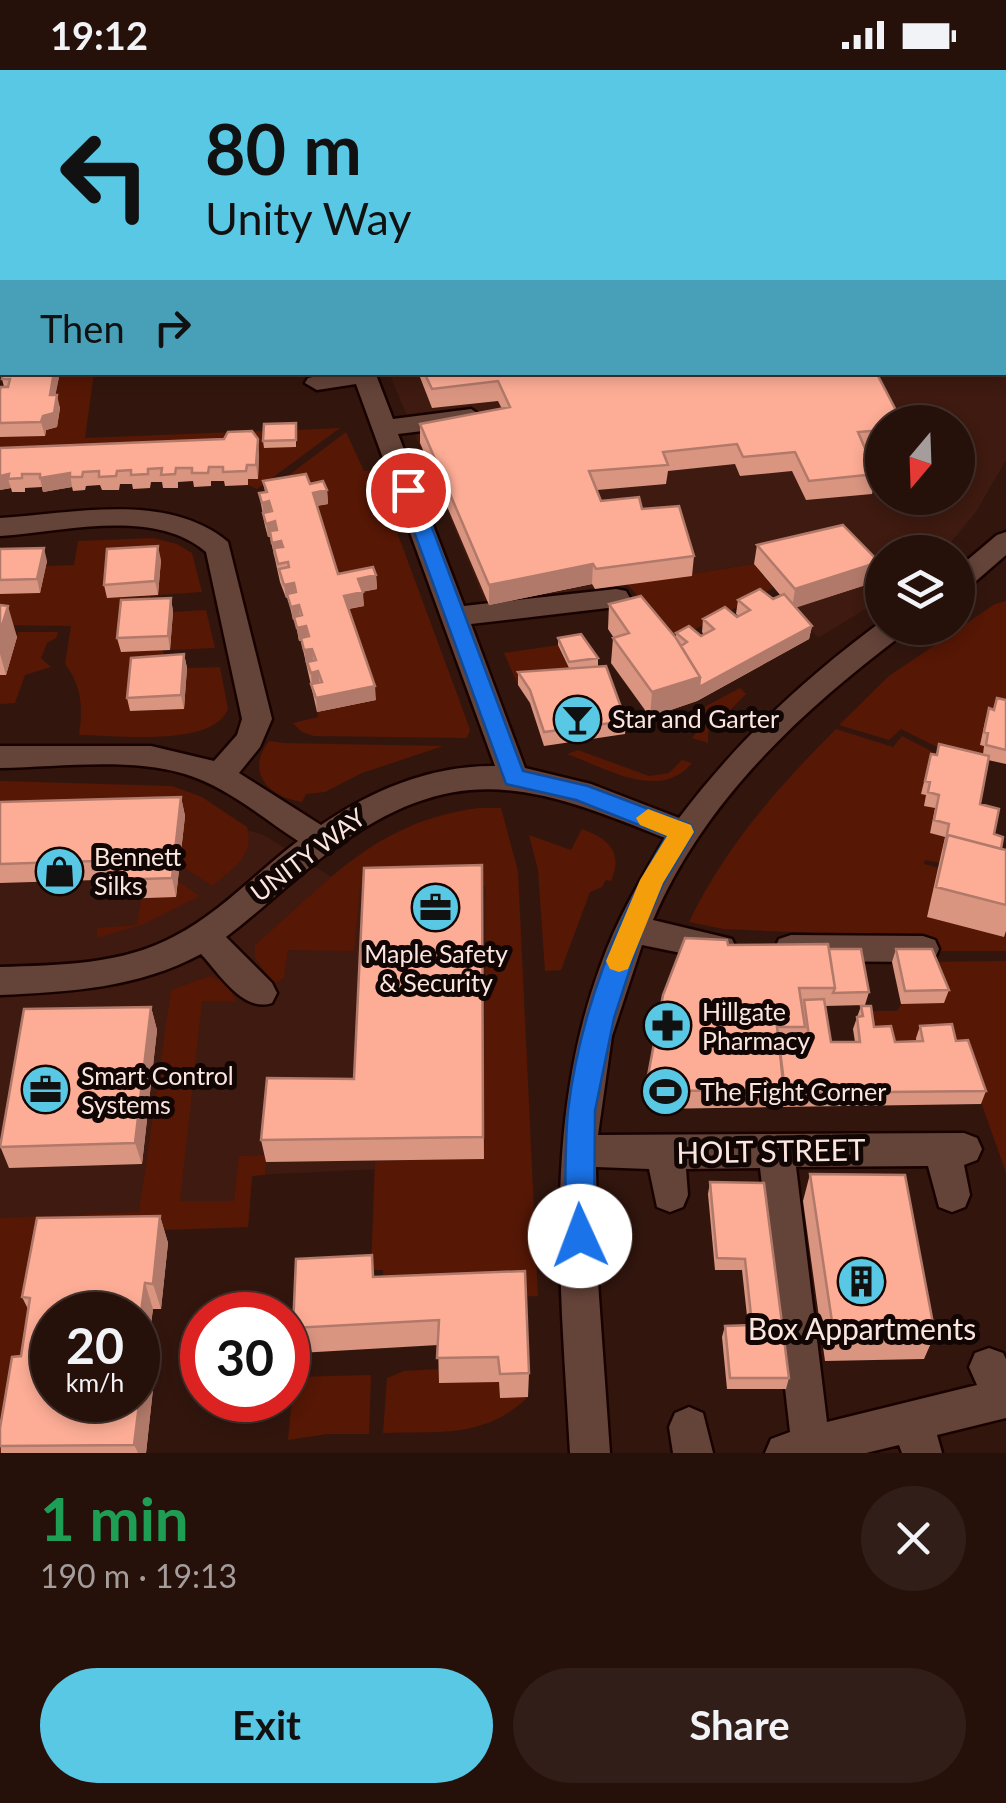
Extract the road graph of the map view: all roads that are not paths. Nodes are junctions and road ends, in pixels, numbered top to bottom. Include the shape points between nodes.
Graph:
1 (358, 375) edge
2 (363, 375) edge
3 (317, 383) dead end
4 (494, 414) edge
5 (385, 428) junction
6 (0, 527) edge
7 (1006, 541) edge
8 (996, 567) edge
9 (616, 598) edge
10 (456, 616) junction
11 (868, 645) edge
12 (0, 757) edge
13 (220, 776) junction
14 (514, 778) junction
15 (682, 832) junction
16 (319, 839) junction
17 (631, 929) junction
18 (204, 936) junction
19 (923, 949) edge
20 (0, 981) edge
21 (260, 993) dead end
22 (579, 1150) junction
23 (776, 1152) junction
24 (666, 1154) junction
25 (670, 1195) dead end
26 (952, 1195) dead end
27 (1000, 1388) edge
28 (918, 1438) edge
29 (799, 1450) edge
30 (590, 1453) edge

1 - 3 street
2 - 5 street
4 - 5 street
5 - 10 street
6 - 13 street via 155,520 188,526 213,540 257,719 250,739
7 - 8 street
9 - 10 street
10 - 14 street
11 - 15 street via 783,716
12 - 13 street via 162,759
13 - 16 street
14 - 15 street, UNITY WAY via 580,792
14 - 16 street, UNITY WAY via 473,778 382,800
15 - 17 street
16 - 18 street, UNITY WAY
17 - 19 street via 720,948
17 - 22 street via 590,1064
18 - 20 street, UNITY WAY via 140,966
18 - 21 street
22 - 24 street, HOLT STREET
22 - 30 street
23 - 24 street, HOLT STREET
23 - 26 street, HOLT STREET via 954,1150
23 - 29 street via 806,1419
24 - 25 street
27 - 28 street
28 - 29 street

